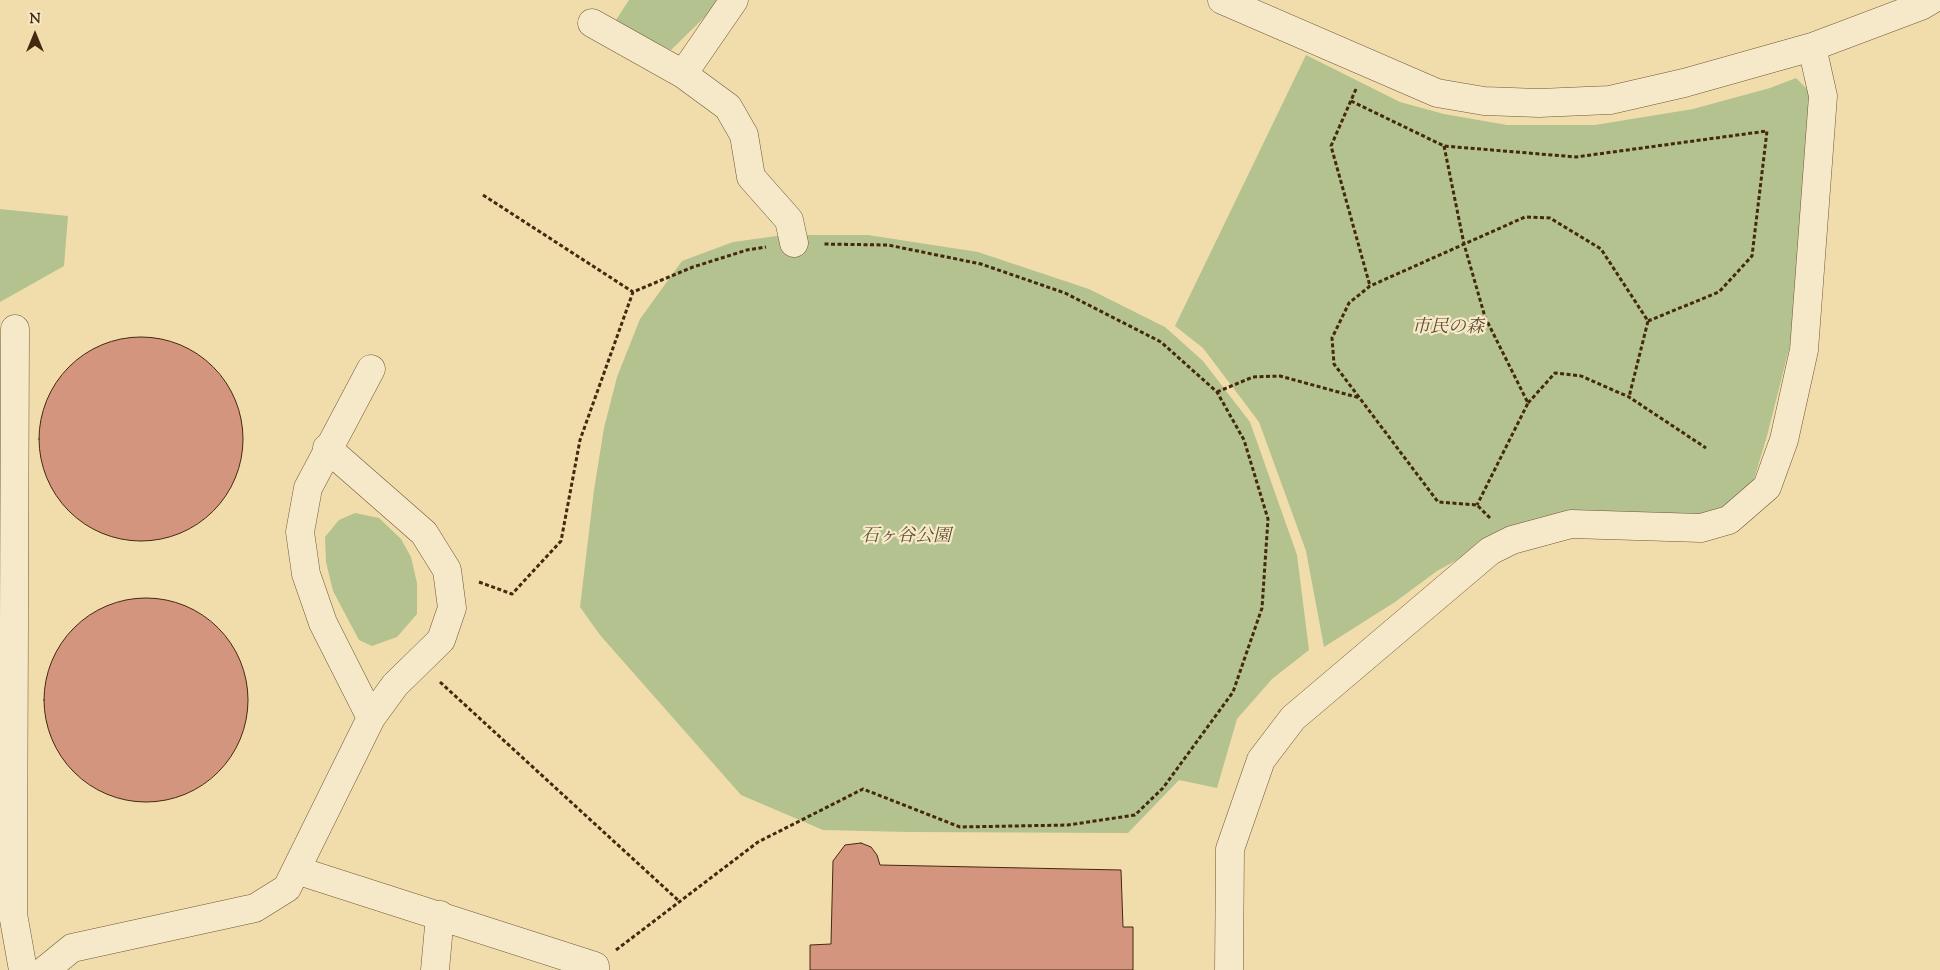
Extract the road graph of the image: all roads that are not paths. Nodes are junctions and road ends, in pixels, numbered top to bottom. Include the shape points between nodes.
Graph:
1 (734, 0) edge
2 (1222, 0) edge
3 (1930, 0) edge
4 (592, 23) dead end
5 (1812, 48) junction
6 (683, 74) junction
7 (794, 243) road end
8 (15, 329) dead end
9 (371, 369) dead end
10 (327, 448) junction
11 (371, 718) junction
12 (296, 870) junction
13 (440, 915) junction
14 (595, 968) edge
15 (23, 970) edge
16 (45, 970) edge
17 (435, 970) edge
18 (1229, 970) edge

1 - 6 street
2 - 5 street via 1436,93 1484,100 1539,103 1610,100
3 - 5 street
4 - 6 street
5 - 18 street via 1823,96 1804,350 1784,440 1767,488 1729,520 1700,528 1571,524 1512,540 1490,551 1293,718 1261,760 1230,849
6 - 7 street via 728,107 744,135 751,177 789,220
8 - 15 street via 13,914
9 - 10 street
10 - 11 street via 308,488 300,532 306,574 323,624
10 - 11 street via 424,533 448,570 452,608 441,640 395,685
11 - 12 street
12 - 13 street
12 - 16 street via 287,888 255,908 72,948
13 - 14 street
13 - 17 street

